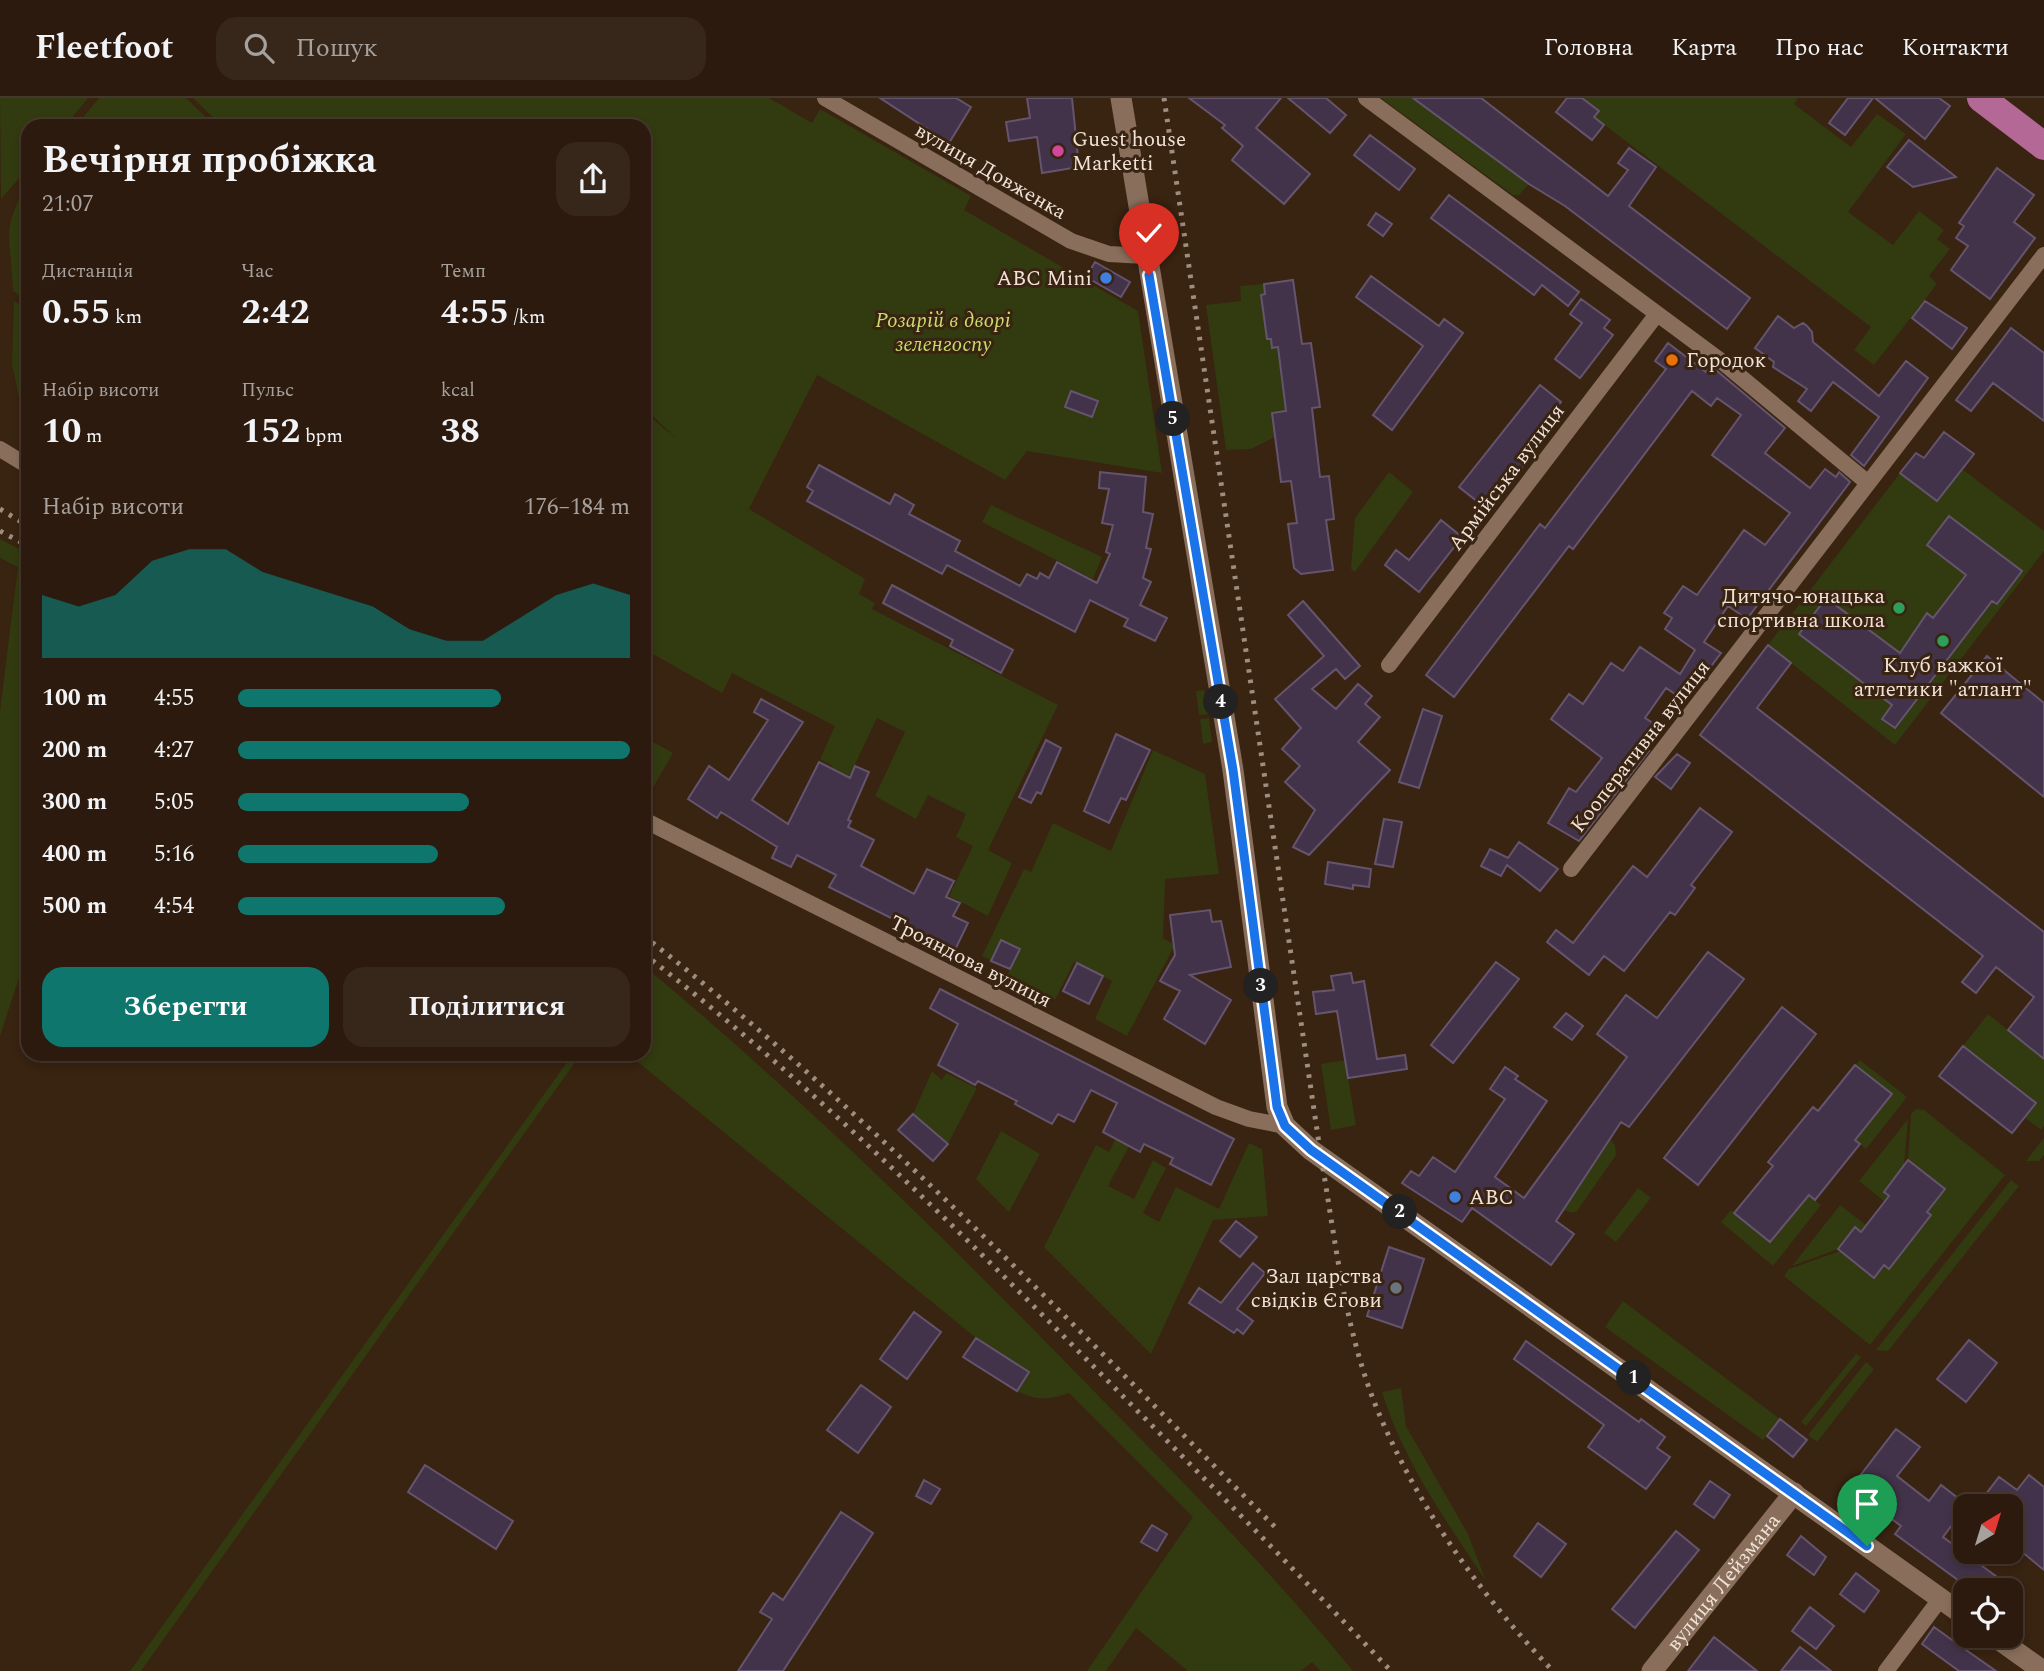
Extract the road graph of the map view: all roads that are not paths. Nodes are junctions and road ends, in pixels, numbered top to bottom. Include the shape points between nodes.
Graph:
1 (825, 98) edge
2 (1121, 98) edge
3 (1366, 98) edge
4 (1981, 98) edge
5 (2044, 146) edge
6 (2044, 255) edge
7 (1145, 256) junction
8 (1657, 313) junction
9 (0, 449) edge
10 (21, 462) edge
11 (1868, 483) junction
12 (1389, 665) dead end
13 (651, 824) edge
14 (1571, 869) dead end
15 (1285, 1126) junction
16 (1794, 1493) junction
17 (1941, 1598) junction
18 (1953, 1607) edge
19 (2011, 1648) edge
20 (1652, 1671) edge
21 (1886, 1671) edge
22 (2043, 1671) edge

1 - 7 street, вулиця Довженка via 1071,241 1109,254
2 - 7 street
3 - 8 street
4 - 5 highway
6 - 11 street, Кооперативна вулиця
7 - 15 street via 1233,770 1277,1107
8 - 11 street via 1725,363
8 - 12 street, Армійська вулиця
9 - 10 street
11 - 14 street, Кооперативна вулиця
13 - 15 street, Трояндова вулиця via 1216,1107
15 - 16 street via 1311,1150
16 - 17 street
16 - 20 street, вулиця Лейзмана
17 - 18 street
17 - 21 street
19 - 22 street

